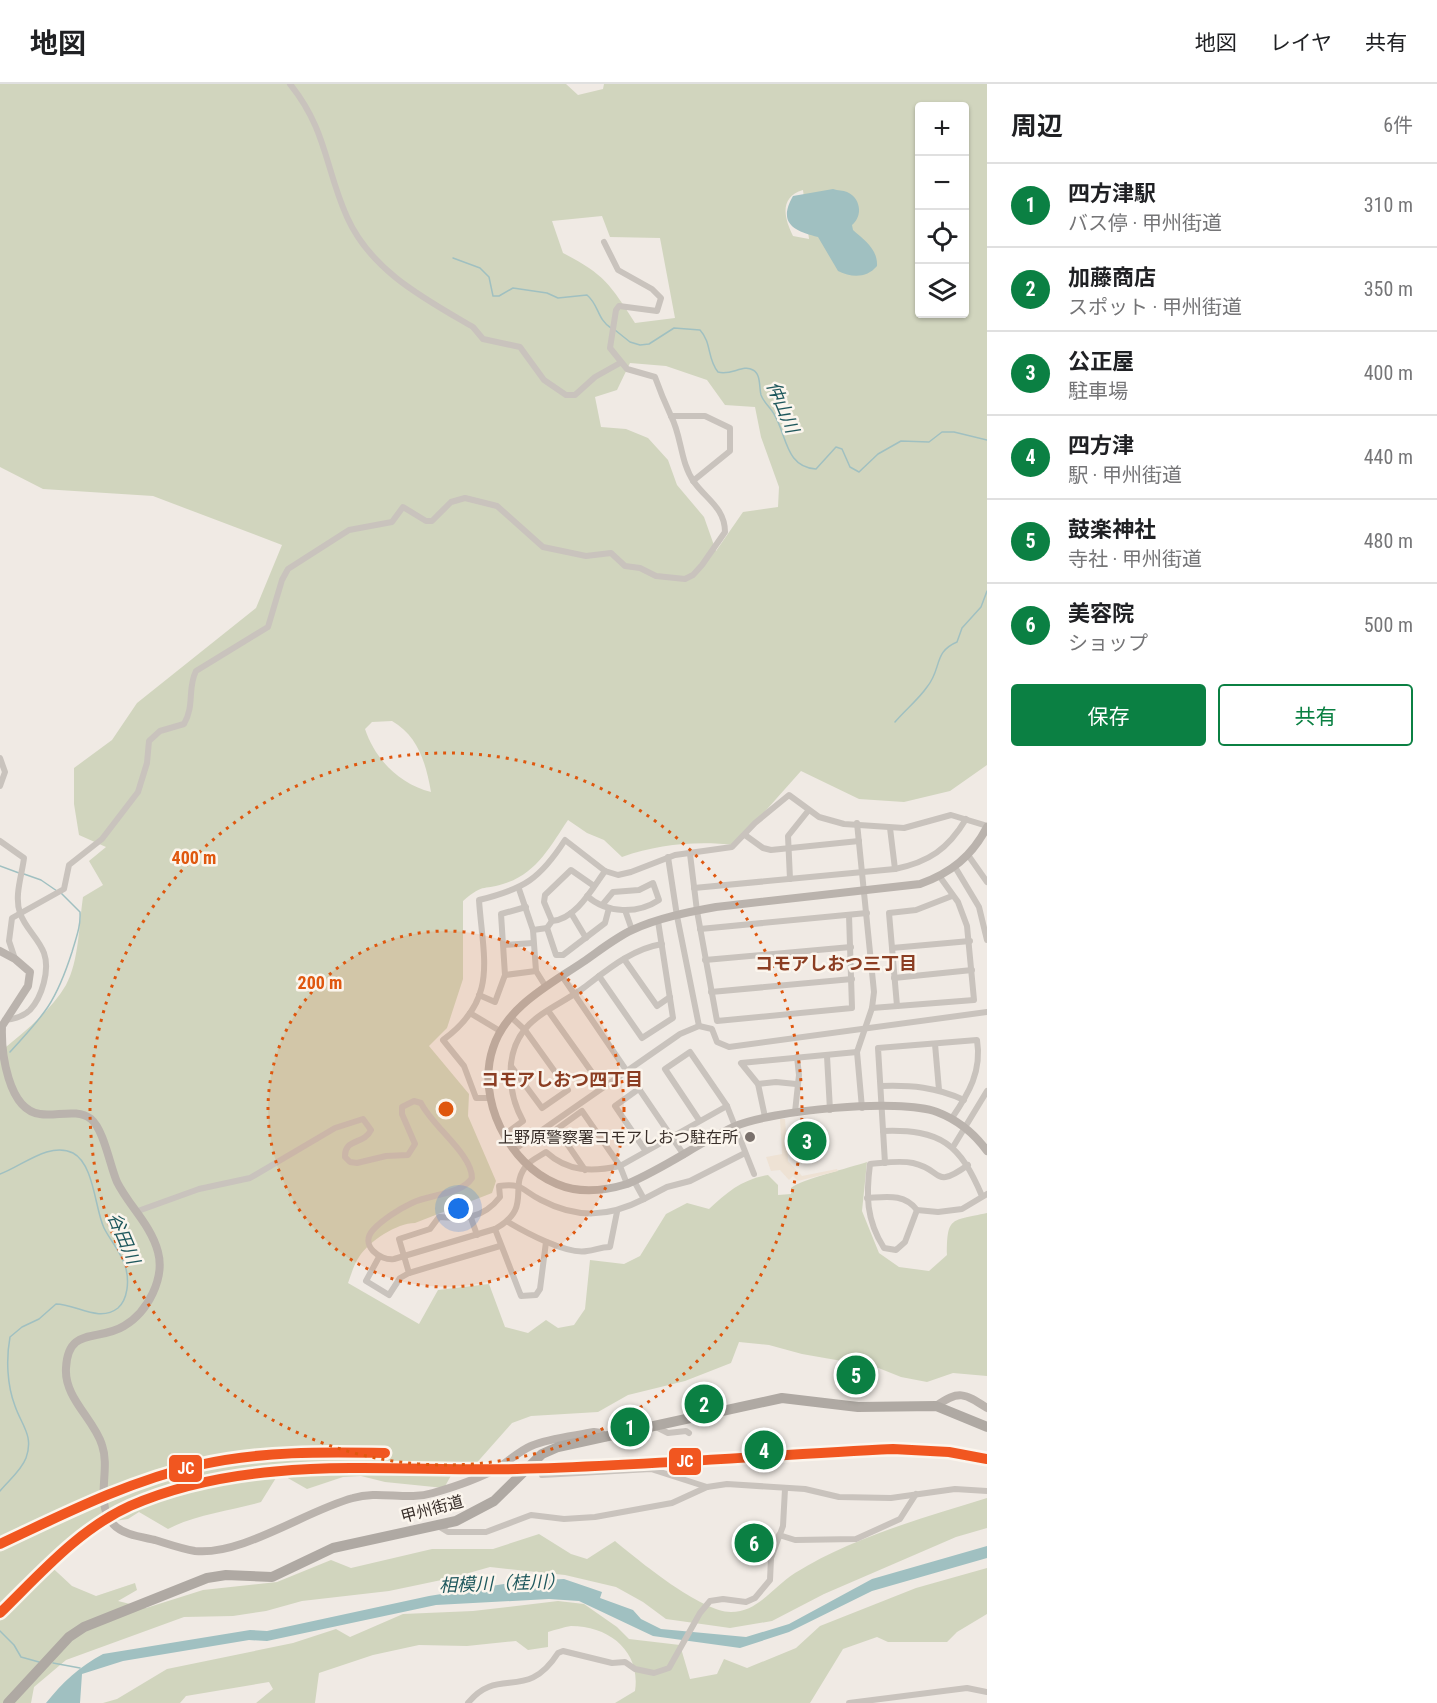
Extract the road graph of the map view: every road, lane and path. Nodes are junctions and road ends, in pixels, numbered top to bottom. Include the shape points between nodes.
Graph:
1 (290, 84) edge
2 (604, 242) dead end
3 (620, 363) junction
4 (671, 416) junction
5 (693, 481) junction
6 (0, 758) edge
7 (0, 786) edge
8 (808, 811) junction
9 (966, 819) junction
10 (857, 824) junction
11 (987, 826) edge
12 (890, 828) junction
13 (745, 835) junction
14 (0, 840) edge
15 (859, 841) junction
16 (786, 848) junction
17 (690, 854) junction
18 (968, 855) junction
19 (668, 857) junction
20 (955, 867) junction
21 (895, 869) junction
22 (984, 870) edge
23 (605, 871) junction
24 (863, 872) junction
25 (940, 877) junction
26 (790, 879) junction
27 (987, 882) edge
28 (594, 886) junction
29 (694, 888) junction
30 (519, 889) junction
31 (866, 892) junction
32 (587, 896) junction
33 (952, 896) junction
34 (606, 906) junction
35 (526, 907) junction
36 (625, 910) junction
37 (697, 910) junction
38 (571, 912) junction
39 (867, 913) junction
40 (20, 914) junction
41 (849, 915) junction
42 (677, 916) junction
43 (552, 921) junction
44 (658, 921) junction
45 (548, 928) junction
46 (700, 929) junction
47 (533, 930) junction
48 (632, 930) junction
49 (586, 938) junction
50 (987, 940) edge
51 (970, 941) junction
52 (533, 943) junction
53 (662, 944) junction
54 (504, 945) junction
55 (851, 947) junction
56 (892, 948) junction
57 (0, 951) edge
58 (15, 958) junction
59 (624, 959) junction
60 (705, 960) junction
61 (972, 970) junction
62 (536, 971) junction
63 (505, 975) junction
64 (562, 976) junction
65 (599, 976) junction
66 (894, 978) junction
67 (852, 979) junction
68 (546, 987) junction
69 (711, 992) junction
70 (479, 995) junction
71 (574, 995) junction
72 (670, 997) junction
73 (897, 1006) junction
74 (872, 1008) junction
75 (549, 1012) junction
76 (987, 1012) edge
77 (470, 1013) junction
78 (511, 1017) junction
79 (4, 1020) junction
80 (699, 1026) junction
81 (865, 1027) junction
82 (525, 1030) junction
83 (500, 1031) junction
84 (935, 1044) junction
85 (858, 1052) junction
86 (827, 1056) junction
87 (797, 1057) junction
88 (511, 1066) junction
89 (626, 1069) junction
90 (758, 1084) junction
91 (796, 1084) junction
92 (881, 1086) junction
93 (640, 1088) junction
94 (939, 1090) junction
95 (987, 1091) edge
96 (489, 1098) junction
97 (964, 1100) junction
98 (727, 1106) junction
99 (882, 1106) junction
100 (862, 1108) junction
101 (830, 1110) junction
102 (795, 1112) junction
103 (765, 1117) junction
104 (952, 1118) junction
105 (699, 1120) junction
106 (735, 1126) junction
107 (966, 1128) junction
108 (883, 1131) junction
109 (505, 1134) junction
110 (672, 1135) junction
111 (953, 1147) junction
112 (516, 1149) junction
113 (645, 1150) junction
114 (987, 1151) edge
115 (745, 1153) junction
116 (684, 1155) junction
117 (885, 1162) junction
118 (528, 1164) junction
119 (968, 1165) junction
120 (620, 1166) junction
121 (585, 1170) junction
122 (754, 1174) dead end
123 (631, 1182) junction
124 (520, 1185) junction
125 (985, 1195) edge
126 (867, 1198) junction
127 (644, 1199) junction
128 (917, 1210) junction
129 (138, 1211) junction
130 (618, 1212) junction
131 (471, 1218) junction
132 (508, 1222) junction
133 (495, 1230) junction
134 (477, 1235) junction
135 (546, 1242) junction
136 (500, 1246) junction
137 (404, 1256) junction
138 (379, 1257) junction
139 (409, 1273) junction
140 (936, 1406) junction
141 (987, 1408) edge
142 (656, 1426) junction
143 (987, 1427) edge
144 (689, 1434) dead end
145 (606, 1437) junction
146 (542, 1475) dead end
147 (706, 1486) junction
148 (785, 1489) junction
149 (987, 1491) edge
150 (916, 1494) junction
151 (437, 1526) junction
152 (779, 1536) junction
153 (550, 1676) dead end
154 (502, 1692) dead end
155 (987, 1692) edge
156 (8, 1703) edge
157 (468, 1703) edge
158 (849, 1703) edge

1 - 3 street via 316,124 348,220 392,275 473,327 483,339 520,347 544,380 566,395 575,395 595,377
2 - 3 street via 618,270 658,293 662,302 657,311 625,306 616,310 610,348
3 - 4 street via 633,373 655,377
4 - 5 street
4 - 5 street via 705,416 730,428 730,451
5 - 40 street via 714,502 722,515 725,532 702,565 685,579 656,576 625,566 611,553 586,556 543,547 497,506 465,498 451,502 432,521 403,507 392,522 349,530 297,561 282,580 268,627 196,671 191,711 184,724 160,731 149,741 138,792 102,839 69,865 64,889
6 - 7 street via 5,772
8 - 10 street via 832,822
8 - 13 street via 789,795
8 - 16 street via 788,836
9 - 11 street
9 - 12 street via 940,816 917,825
9 - 21 street via 939,852 917,864
10 - 12 street
10 - 15 street
11 - 18 street
12 - 21 street
13 - 16 street via 763,848
13 - 17 street via 732,847
14 - 40 street via 24,858
15 - 16 street
15 - 24 street
16 - 26 street
17 - 19 street
17 - 29 street
18 - 20 street
18 - 22 street
19 - 23 street via 631,872
19 - 42 street
20 - 25 street
20 - 50 street via 979,907
21 - 24 street
22 - 27 street
23 - 28 street
23 - 30 street via 566,840 547,867
24 - 26 street
24 - 31 street
25 - 31 street
25 - 33 street
26 - 29 street
28 - 32 street
28 - 43 street via 571,870 545,895
29 - 37 street
30 - 35 street
30 - 70 street via 479,900 486,956 486,974
31 - 37 street
31 - 39 street
32 - 34 street
32 - 38 street
33 - 51 street via 963,913
33 - 56 street via 925,907 889,913
34 - 36 street
34 - 36 street via 613,892 639,890 653,884 659,900 645,908
34 - 49 street via 605,924
35 - 47 street
35 - 54 street via 501,914
36 - 48 street
37 - 42 street
37 - 46 street
38 - 43 street
38 - 49 street
39 - 41 street
39 - 74 street
40 - 58 street via 12,918 9,941
40 - 79 street via 45,955 45,977 31,1009
41 - 46 street
41 - 55 street
42 - 44 street
42 - 80 street
43 - 45 street
44 - 48 street
44 - 53 street
45 - 47 street
45 - 49 street via 555,955 563,955
46 - 60 street
47 - 52 street
48 - 64 street
51 - 56 street
51 - 61 street
52 - 54 street
52 - 62 street
53 - 59 street
53 - 72 street
54 - 63 street
55 - 60 street
55 - 67 street
56 - 66 street
57 - 58 street
58 - 79 street via 30,972 28,986
59 - 65 street
59 - 72 street via 657,1006
60 - 69 street
61 - 66 street
61 - 73 street via 974,1000
62 - 63 street
62 - 68 street
63 - 70 street via 495,1002
64 - 68 street
64 - 71 street
65 - 71 street
65 - 72 street via 642,1038 673,1018
66 - 73 street
67 - 69 street
67 - 69 street via 854,1005 850,1010 717,1021
68 - 78 street
70 - 77 street
71 - 75 street
71 - 89 street
73 - 74 street
74 - 81 street
75 - 82 street
75 - 89 street via 601,1085
76 - 81 street
77 - 83 street
77 - 96 street via 462,1027 443,1040 464,1066 476,1098
78 - 82 street
78 - 83 street
79 - 129 street via 2,1034 15,1097 30,1112 40,1115 82,1114 90,1118 118,1185
80 - 81 street via 712,1029 717,1042 729,1047
80 - 89 street
81 - 85 street
82 - 88 street
82 - 88 street via 568,1090 542,1108
83 - 96 street via 489,1064
84 - 92 street via 878,1048
84 - 94 street
84 - 97 street via 977,1040 977,1071
85 - 86 street
85 - 100 street
86 - 87 street
86 - 101 street
87 - 90 street via 741,1063
87 - 91 street
88 - 109 street via 512,1097 523,1121
89 - 93 street
89 - 112 street
90 - 91 street
90 - 103 street
91 - 102 street
92 - 94 street
92 - 99 street
93 - 110 street
93 - 113 street via 615,1106
94 - 97 street
95 - 107 street
96 - 109 street
97 - 104 street
98 - 105 street
98 - 105 street via 690,1052 665,1069
98 - 106 street
99 - 100 street
99 - 104 street via 920,1108
99 - 108 street
100 - 101 street
101 - 102 street
102 - 103 street
103 - 106 street
104 - 107 street
105 - 110 street
106 - 115 street
106 - 116 street
107 - 111 street
107 - 114 street
108 - 111 street via 928,1133
108 - 117 street
109 - 112 street
110 - 113 street
110 - 116 street
111 - 119 street
112 - 118 street
113 - 120 street
115 - 122 street
115 - 127 street
116 - 123 street
117 - 119 street via 912,1163 942,1178 949,1178
117 - 126 street via 870,1164
118 - 121 street via 546,1152 562,1164
118 - 123 street via 541,1176 577,1190 595,1191
118 - 124 street
119 - 125 street
120 - 121 street
120 - 121 street via 582,1111 557,1129
120 - 123 street
123 - 127 street
124 - 130 street via 555,1207 583,1213
124 - 131 street via 499,1186 500,1197 495,1203
124 - 132 street via 517,1210
125 - 128 street via 962,1209
126 - 128 street via 896,1197 909,1201
126 - 128 street via 871,1223 884,1248 890,1250 902,1247
127 - 130 street
129 - 138 street via 199,1189 250,1178 353,1120 363,1119 371,1130 363,1140 345,1149 350,1162 408,1155 415,1144 402,1107 414,1101 421,1103 428,1118 471,1168 472,1179 465,1186 412,1203 372,1230 369,1242
129 - 145 street via 156,1246 159,1282 124,1326 90,1335 69,1348 66,1367 69,1388 103,1447 106,1514 126,1532 193,1551 225,1547 350,1498 386,1494 423,1496 437,1492 498,1468 532,1445 594,1432
130 - 135 street via 610,1247 586,1252
131 - 134 street
131 - 137 street via 439,1217 430,1229 399,1239
132 - 133 street
132 - 135 street
133 - 134 street
133 - 136 street
134 - 137 street
135 - 136 street via 540,1289 529,1297 521,1296 517,1290
136 - 139 street
137 - 138 street via 388,1260
137 - 139 street
138 - 139 street via 366,1281 389,1295 400,1278
140 - 141 street via 951,1395 962,1394
140 - 142 highway, 甲州街道 via 858,1407 782,1398
140 - 143 highway, 甲州街道
142 - 144 street via 662,1432
142 - 145 highway, 甲州街道
145 - 151 highway, 甲州街道 via 552,1449 536,1458 501,1495 479,1511
146 - 147 street via 651,1469
147 - 148 street
147 - 151 street via 672,1503 595,1517 531,1515 486,1532 448,1532
148 - 150 street via 839,1497 891,1498
148 - 152 street
149 - 150 street via 955,1489
150 - 152 street via 900,1519 856,1539 795,1540
151 - 156 highway, 甲州街道 via 333,1548 272,1577 225,1575 200,1580 84,1627 69,1637
152 - 153 street via 771,1558 770,1580 755,1598 746,1602 710,1601 673,1662 662,1673 563,1651 558,1653
154 - 157 street via 484,1692
155 - 158 street via 966,1688

